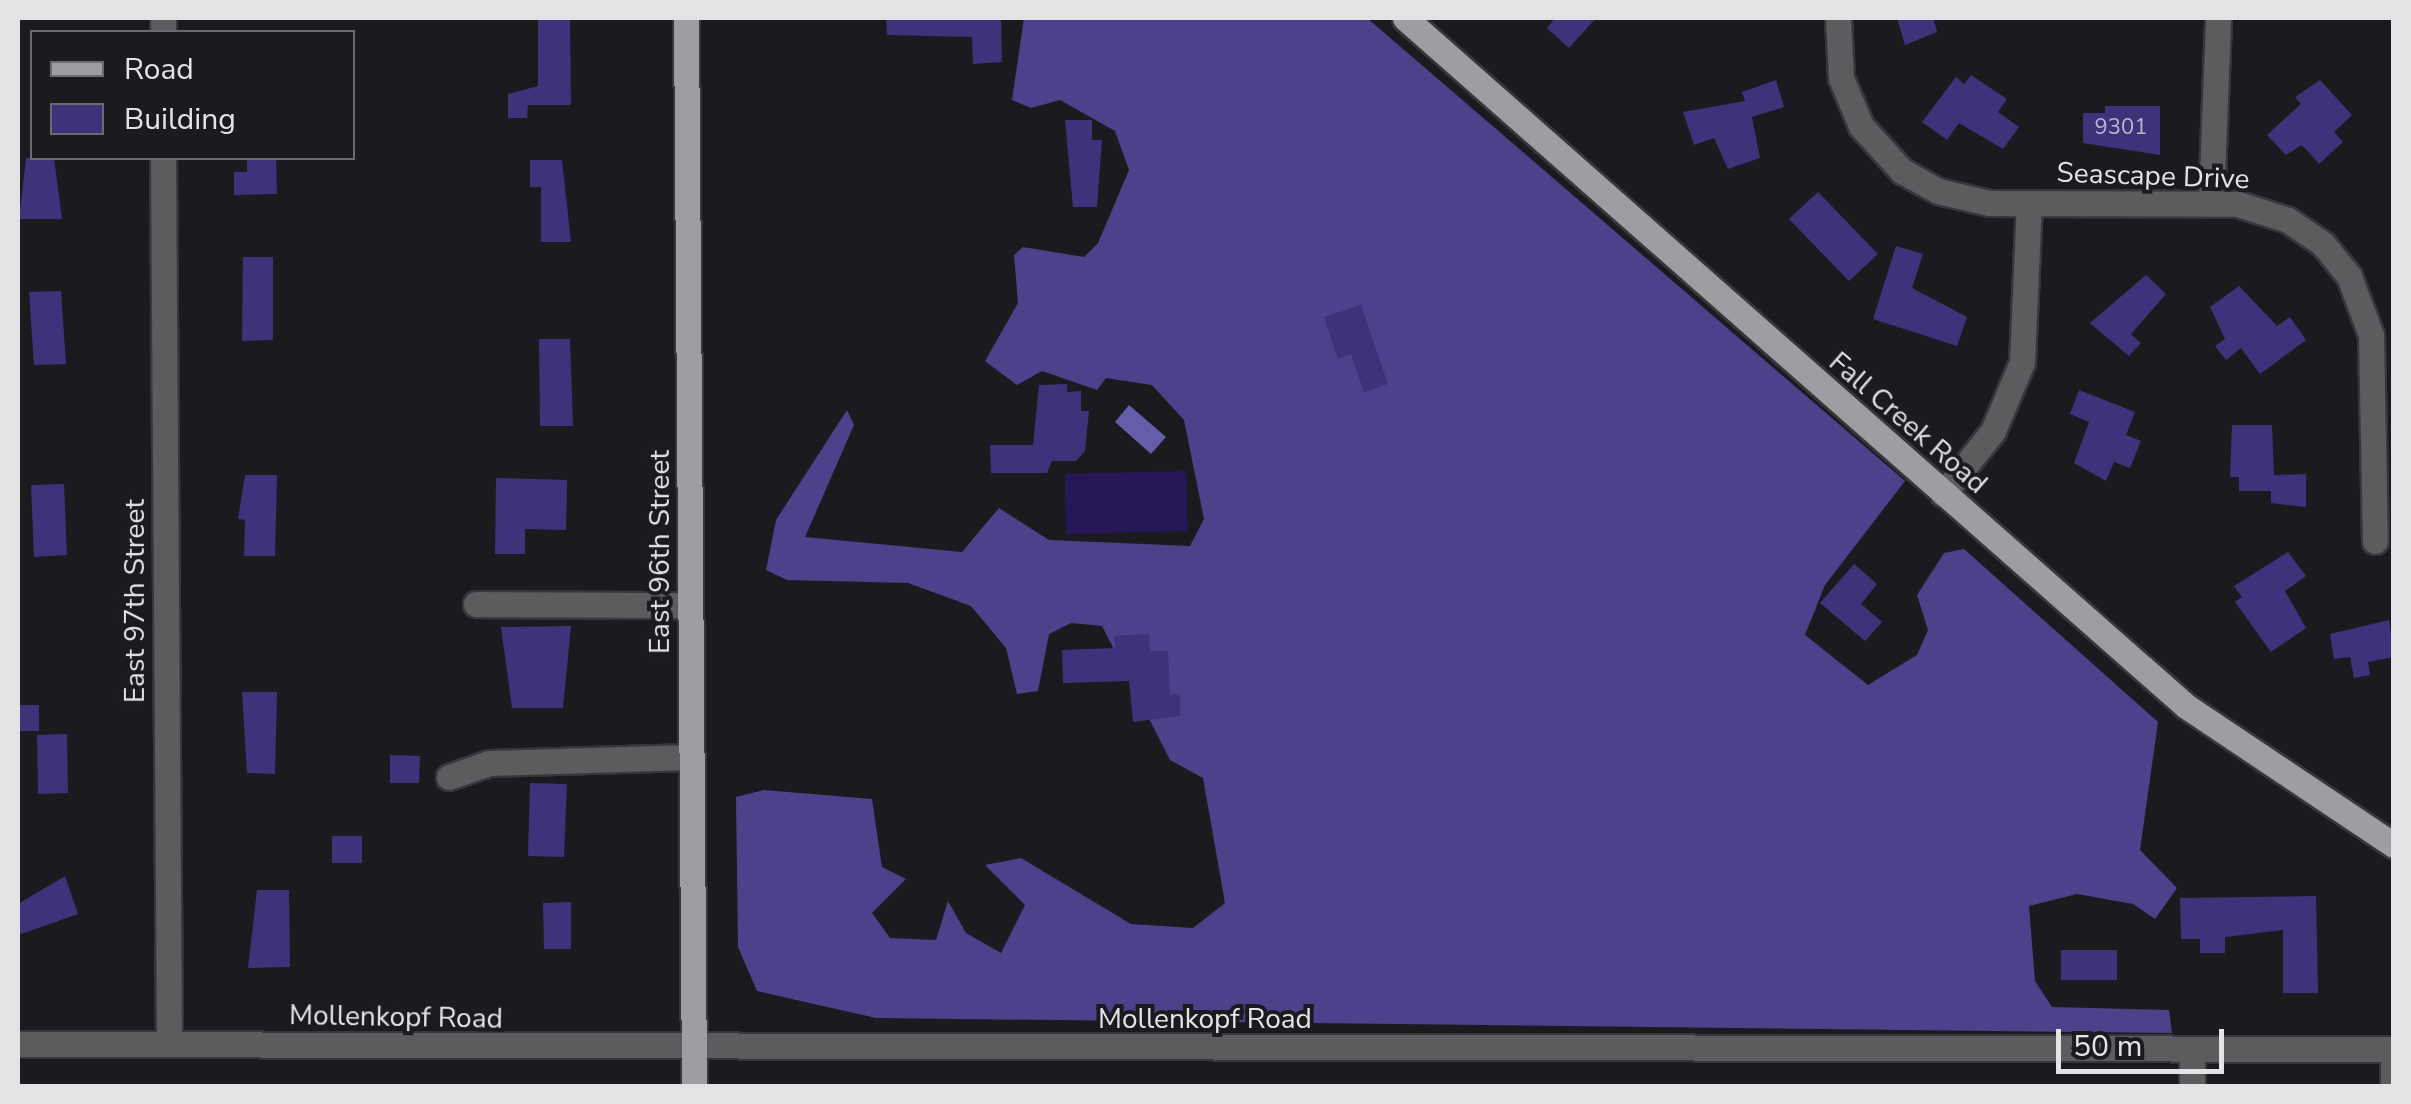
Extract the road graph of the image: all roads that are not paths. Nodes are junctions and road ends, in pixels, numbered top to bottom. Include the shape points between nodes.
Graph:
1 (686, 18) edge
2 (1405, 18) edge
3 (1838, 18) edge
4 (2218, 18) edge
5 (163, 160) edge
6 (2029, 203) junction
7 (2211, 203) junction
8 (1943, 494) junction
9 (2375, 541) dead end
10 (476, 604) dead end
11 (690, 606) junction
12 (691, 757) junction
13 (449, 777) dead end
14 (2394, 845) edge
15 (18, 1044) edge
16 (168, 1044) junction
17 (694, 1049) junction
18 (2393, 1049) edge
19 (2192, 1050) junction
20 (694, 1086) edge
21 (2192, 1086) edge
22 (2393, 1086) edge

1 - 11 main road, East 96th Street
2 - 8 main road, Fall Creek Road
3 - 6 street, Seascape Drive via 1844,88 1878,150 1948,195
4 - 7 street
5 - 16 street, East 97th Street
6 - 7 street, Seascape Drive
6 - 8 street via 2022,362 1993,430
7 - 9 street, Seascape Drive via 2260,208 2298,225 2330,251 2359,295 2372,346
8 - 14 main road, Fall Creek Road via 2186,706
10 - 11 street
11 - 12 main road, East 96th Street
12 - 13 street via 507,761
12 - 17 main road, East 96th Street
15 - 16 street, Mollenkopf Road
16 - 17 street, Mollenkopf Road
17 - 19 street, Mollenkopf Road
17 - 20 main road, East 96th Street
18 - 19 street, Mollenkopf Road
18 - 22 street
19 - 21 street

